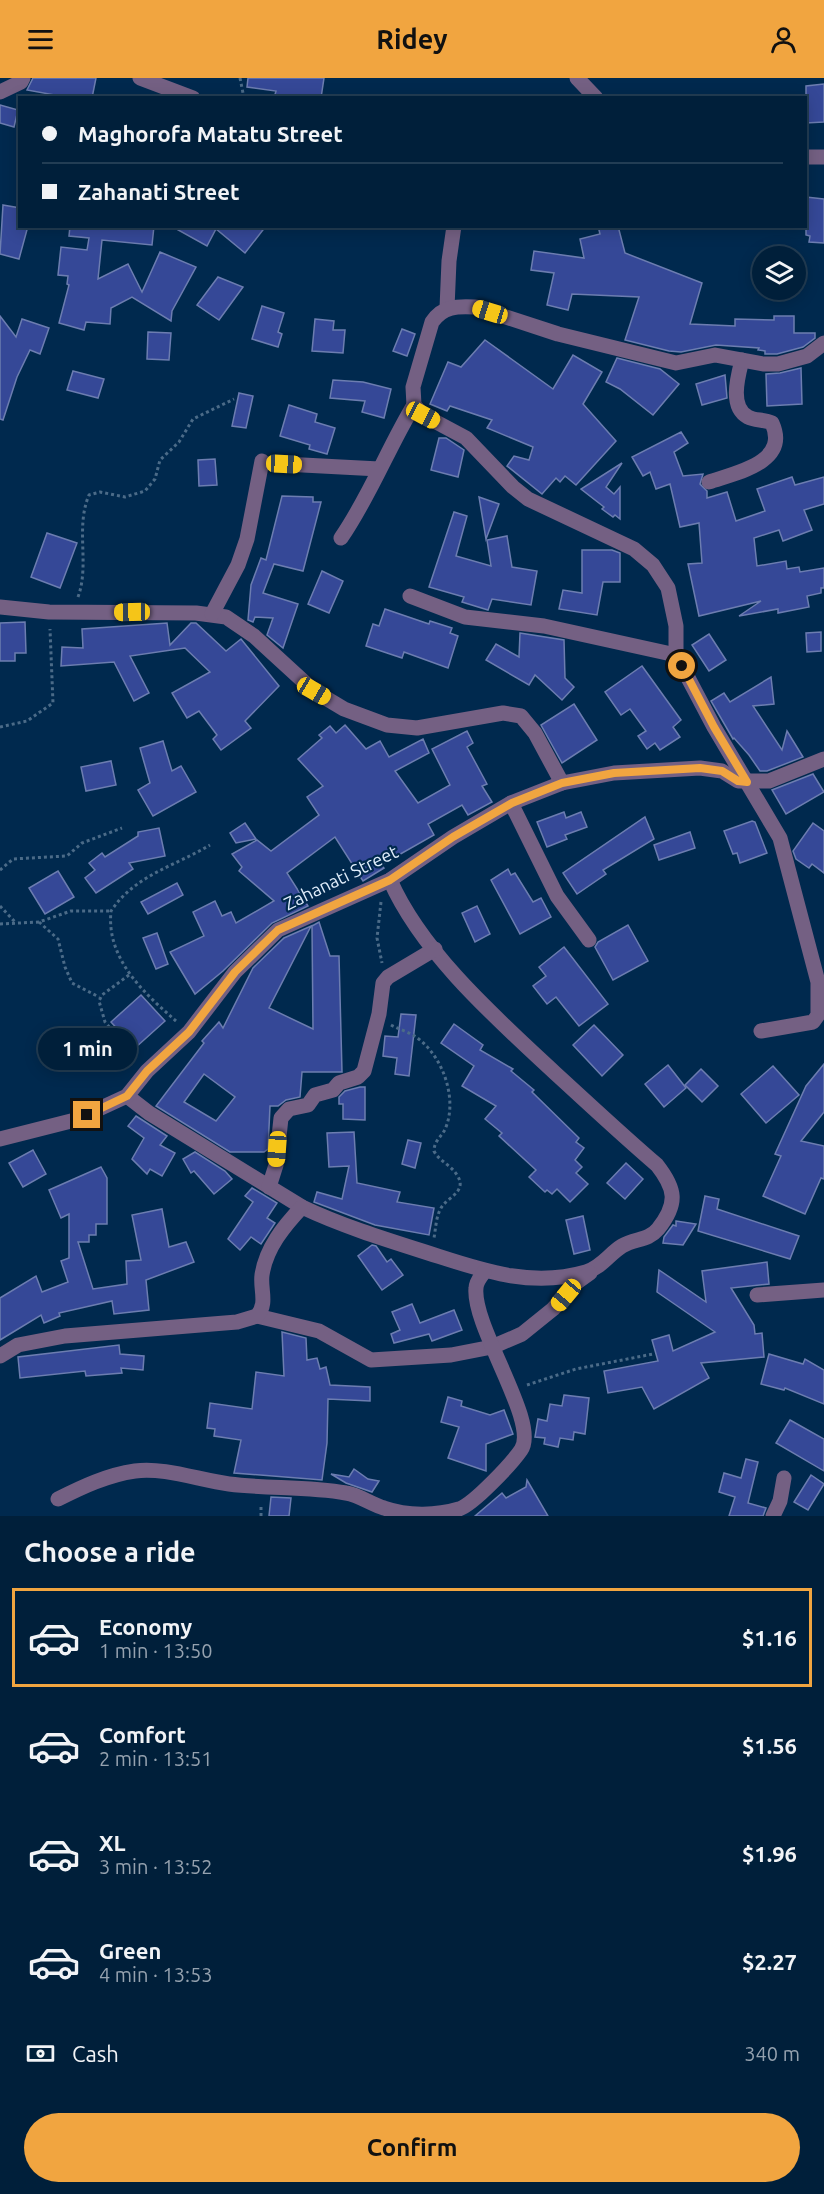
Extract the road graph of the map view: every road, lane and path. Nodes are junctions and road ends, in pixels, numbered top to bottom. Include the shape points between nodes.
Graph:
1 (23, 78) edge
2 (140, 78) edge
3 (240, 78) edge
4 (577, 78) edge
5 (0, 92) edge
6 (188, 96) edge
7 (244, 96) edge
8 (594, 96) edge
9 (807, 157) edge
10 (824, 157) edge
11 (454, 228) edge
12 (447, 308) junction
13 (824, 343) edge
14 (742, 360) junction
15 (234, 399) dead end
16 (414, 405) junction
17 (262, 461) dead end
18 (284, 464) dead end
19 (379, 469) junction
20 (709, 482) dead end
21 (342, 538) dead end
22 (410, 596) dead end
23 (0, 607) edge
24 (49, 612) junction
25 (72, 612) junction
26 (212, 614) junction
27 (676, 655) junction
28 (0, 727) edge
29 (824, 759) edge
30 (747, 782) junction
31 (562, 783) junction
32 (512, 803) junction
33 (122, 828) dead end
34 (210, 845) dead end
35 (0, 870) edge
36 (392, 885) junction
37 (0, 906) edge
38 (111, 911) junction
39 (15, 922) junction
40 (39, 922) junction
41 (0, 924) edge
42 (589, 940) dead end
43 (435, 949) junction
44 (129, 975) junction
45 (383, 983) junction
46 (99, 998) junction
47 (379, 1014) junction
48 (761, 1031) dead end
49 (189, 1032) junction
50 (147, 1071) junction
51 (127, 1096) junction
52 (0, 1139) edge
53 (269, 1187) junction
54 (302, 1207) junction
55 (431, 1253) junction
56 (600, 1266) junction
57 (484, 1272) junction
58 (824, 1290) edge
59 (757, 1295) dead end
60 (257, 1316) junction
61 (492, 1347) junction
62 (653, 1354) dead end
63 (0, 1356) edge
64 (511, 1391) junction
65 (784, 1478) dead end
66 (58, 1499) dead end
67 (772, 1516) edge

1 - 5 street
2 - 6 street
3 - 7 path
4 - 8 street
9 - 10 street
11 - 12 street
12 - 14 street via 475,307 558,334 676,363 715,355
12 - 16 street via 432,322 413,387
13 - 14 street via 795,361 763,364
14 - 20 street via 736,390 741,410 747,416 772,423 775,442 772,452 760,463
15 - 25 path via 194,419 179,442 160,460 155,479 145,491 124,497 100,492 89,495 83,517 83,583
16 - 19 street
16 - 27 street via 423,415 466,438 528,499 644,556 668,588 676,626
17 - 26 street via 247,539
18 - 19 street
19 - 21 street
22 - 27 street via 465,617 544,626
23 - 24 street
24 - 25 street
24 - 28 path via 53,703 27,721
25 - 26 street
26 - 31 street via 241,626 314,691 344,709 387,725 417,728 503,713 521,716
27 - 30 street
29 - 30 street, Zahanati Street via 770,781
30 - 31 street, Zahanati Street via 722,771 700,768 614,773
30 - 48 street via 780,838 818,982 819,1015 813,1022
31 - 32 street, Zahanati Street
32 - 36 street, Zahanati Street via 453,837
32 - 42 street via 557,896
33 - 35 path via 82,843 67,856 13,859
34 - 38 path via 154,872 130,889
36 - 43 street
36 - 45 path via 381,900 377,925
36 - 49 street, Zahanati Street via 278,930 235,972
37 - 39 path
38 - 40 path via 71,911
38 - 44 path via 111,927
39 - 40 path
39 - 41 path
40 - 46 path via 58,939 72,983
43 - 45 street
43 - 56 street via 515,1038 657,1165 670,1182 671,1208 660,1227 650,1237 616,1250
44 - 46 path
44 - 49 path
45 - 47 street
46 - 50 path via 111,1031
47 - 53 street via 364,1071 333,1090 315,1095 308,1105 289,1109 280,1118 276,1165
47 - 55 path via 424,1044 449,1085 446,1128 434,1151 456,1173 459,1189 438,1215
49 - 50 street, Zahanati Street
50 - 51 street, Zahanati Street
51 - 52 street, Zahanati Street via 75,1120
51 - 53 street
53 - 54 street
54 - 55 street
54 - 60 street via 280,1230 264,1266 264,1304
55 - 57 street
56 - 57 street via 549,1278
56 - 61 street via 576,1283 535,1326
57 - 61 street via 476,1285 476,1294
58 - 59 street
60 - 61 street via 319,1331 371,1360 452,1355
60 - 63 street via 237,1322 65,1336 18,1345
61 - 64 street
62 - 64 path via 576,1369
64 - 66 street via 525,1431 521,1450 476,1499 461,1509 420,1515 385,1509 348,1493 229,1484 137,1471 87,1485
65 - 67 street via 780,1501

